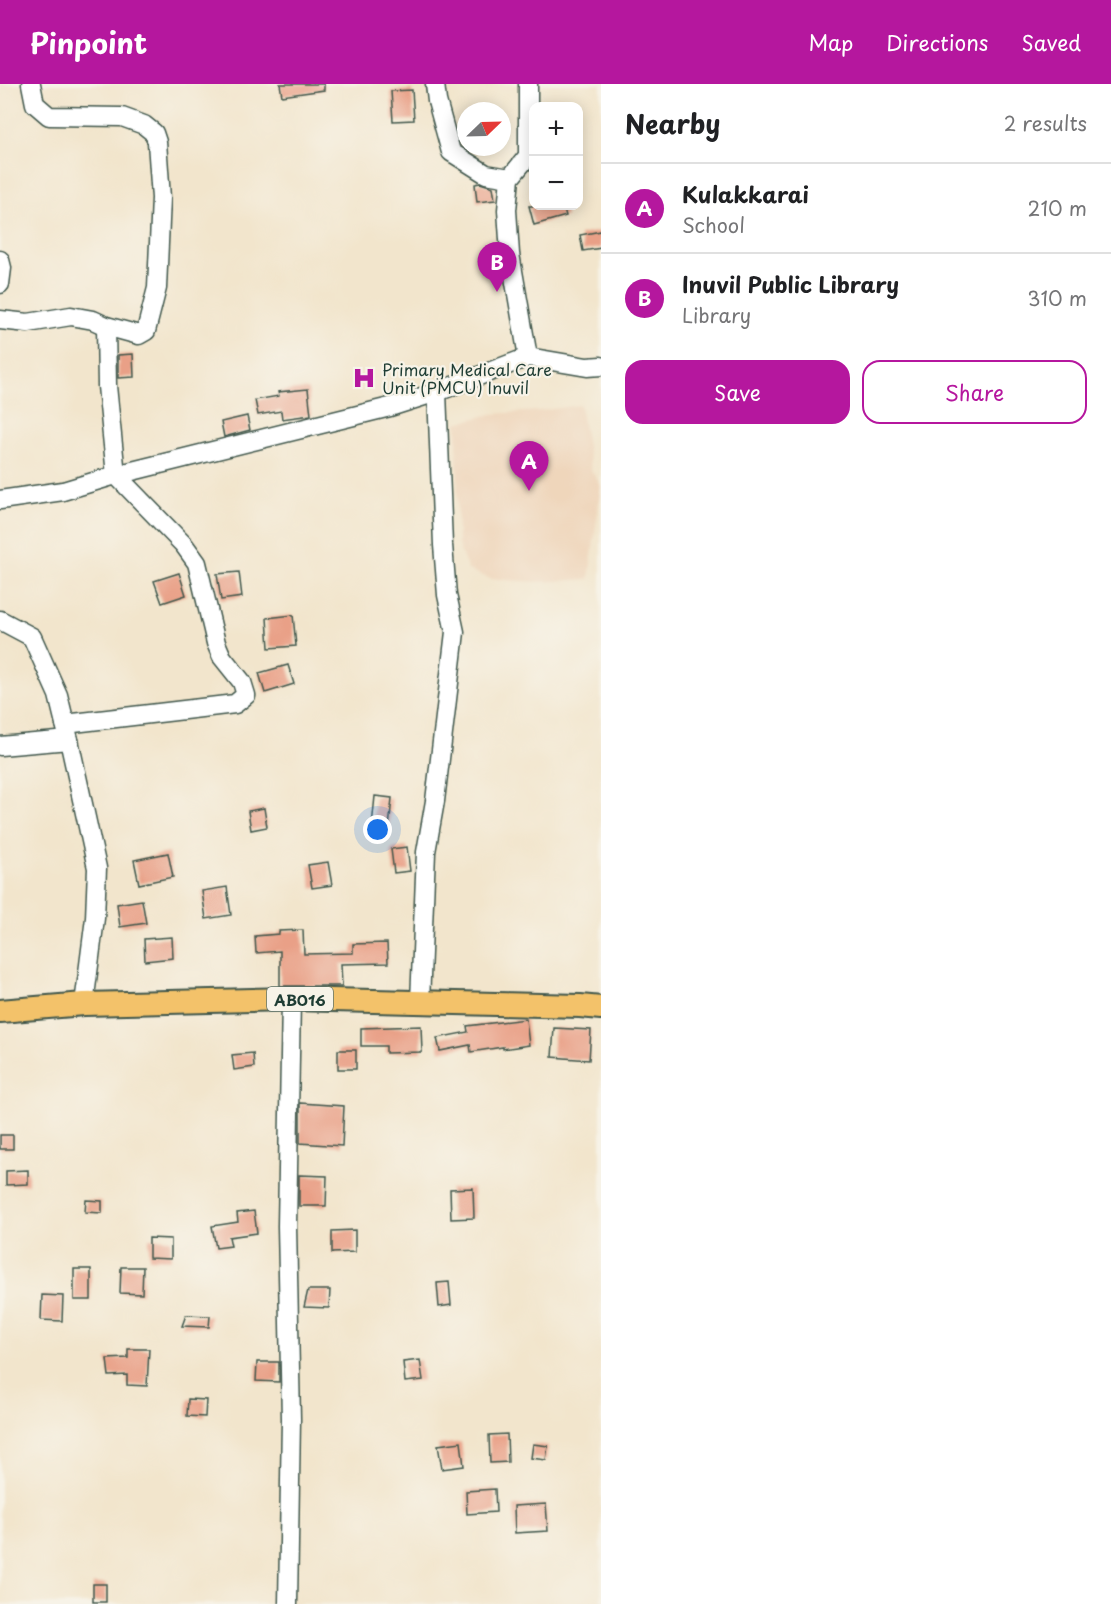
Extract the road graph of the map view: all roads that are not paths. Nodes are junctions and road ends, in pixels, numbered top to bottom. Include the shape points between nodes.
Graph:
1 (31, 84) edge
2 (435, 84) edge
3 (528, 84) edge
4 (510, 178) junction
5 (0, 260) edge
6 (0, 284) edge
7 (0, 320) edge
8 (106, 326) junction
9 (528, 357) junction
10 (601, 366) edge
11 (437, 392) junction
12 (116, 475) junction
13 (0, 500) edge
14 (0, 620) edge
15 (67, 732) junction
16 (0, 746) edge
17 (291, 999) junction
18 (420, 1002) junction
19 (84, 1004) junction
20 (601, 1008) edge
21 (0, 1011) edge
22 (288, 1604) edge

1 - 8 street via 34,104 49,116 122,117 144,125 154,133 157,142 161,198 157,288 149,323 146,331 138,335
2 - 4 street via 436,101 452,152 486,174
3 - 4 street via 528,156
4 - 9 street via 510,254
5 - 6 street
7 - 8 street via 28,323 71,316
8 - 12 street via 107,386
9 - 10 street
9 - 11 street
11 - 12 street
11 - 18 street via 443,546 455,632 426,852
12 - 13 street via 63,491
12 - 15 street via 184,545 196,563 216,643 242,682 246,695 236,704
14 - 15 street via 32,637 58,695
15 - 16 street
15 - 19 street via 97,868
17 - 18 main road, AB016
17 - 19 main road, AB016
17 - 22 street
18 - 20 main road, AB016
19 - 21 main road, AB016

